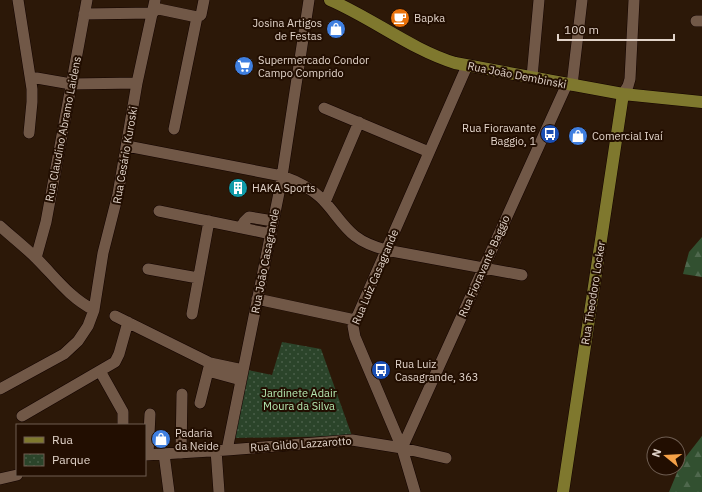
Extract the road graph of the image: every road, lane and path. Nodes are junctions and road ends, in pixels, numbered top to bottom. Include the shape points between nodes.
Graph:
1 (18, 0) edge
2 (87, 0) edge
3 (204, 0) edge
4 (309, 0) edge
5 (330, 0) edge
6 (539, 0) edge
7 (582, 0) edge
8 (634, 0) edge
9 (341, 3) edge
10 (154, 7) edge
11 (84, 14) junction
12 (197, 17) junction
13 (467, 66) junction
14 (31, 77) junction
15 (532, 77) junction
16 (137, 83) junction
17 (72, 84) junction
18 (570, 84) junction
19 (623, 94) junction
20 (702, 102) edge
21 (324, 108) dead end
22 (359, 122) junction
23 (174, 129) dead end
24 (29, 133) dead end
25 (127, 146) junction
26 (429, 152) junction
27 (282, 176) junction
28 (325, 202) junction
29 (159, 211) dead end
30 (209, 221) junction
31 (273, 221) junction
32 (0, 226) edge
33 (241, 228) junction
34 (271, 234) junction
35 (386, 250) junction
36 (36, 258) junction
37 (484, 268) junction
38 (148, 269) dead end
39 (522, 275) dead end
40 (198, 278) junction
41 (257, 299) junction
42 (94, 310) junction
43 (192, 314) dead end
44 (115, 316) dead end
45 (355, 320) junction
46 (128, 322) junction
47 (209, 367) junction
48 (100, 371) junction
49 (242, 375) junction
50 (0, 389) edge
51 (182, 394) dead end
52 (200, 403) dead end
53 (150, 414) dead end
54 (22, 416) dead end
55 (123, 424) edge
56 (402, 448) junction
57 (222, 450) junction
58 (181, 453) junction
59 (147, 454) edge
60 (164, 454) junction
61 (446, 458) dead end
62 (16, 475) edge
63 (0, 478) edge
64 (169, 492) edge
65 (219, 492) edge
66 (415, 492) edge
67 (563, 492) edge

1 - 14 street
2 - 11 street, Rua Claudino Abramo Laidens
3 - 12 street via 201,15
4 - 27 street, Rua João Casagrande
5 - 9 main road, Rua João Dembinski
6 - 15 street
7 - 18 street, Rua Fioravante Baggio
8 - 19 street via 630,80
9 - 13 main road, Rua João Dembinski via 433,55
10 - 11 street
10 - 12 street
10 - 16 street, Rua Cesário Kuroski
11 - 17 street, Rua Claudino Abramo Laidens
12 - 23 street
13 - 15 main road, Rua João Dembinski
13 - 26 street, Rua Luiz Casagrande
14 - 17 street
14 - 24 street via 33,96
15 - 18 main road, Rua João Dembinski
16 - 17 street
16 - 25 street, Rua Cesário Kuroski
17 - 36 street, Rua Claudino Abramo Laidens via 46,222
18 - 19 main road, Rua João Dembinski
18 - 37 street, Rua Fioravante Baggio
19 - 20 main road, Rua João Dembinski
19 - 67 main road, Rua Theodoro Locker
21 - 22 street
22 - 26 street
22 - 28 street
25 - 27 street
25 - 42 street, Rua Cesário Kuroski via 100,268
26 - 35 street, Rua Luiz Casagrande
27 - 28 street via 306,187
27 - 31 street, Rua João Casagrande
28 - 35 street via 355,237
29 - 30 street
30 - 33 street
30 - 40 street
31 - 33 street via 249,217
31 - 34 street, Rua João Casagrande
32 - 36 street
33 - 34 street
34 - 41 street, Rua João Casagrande
35 - 37 street
35 - 45 street, Rua Luiz Casagrande
36 - 42 street via 74,298
37 - 39 street
37 - 56 street, Rua Fioravante Baggio
38 - 40 street
40 - 43 street
41 - 45 street
41 - 49 street, Rua João Casagrande
42 - 50 street, Rua Cesário Kuroski via 88,326 72,348 57,359
44 - 46 street
45 - 56 street, Rua Luiz Casagrande via 355,337
46 - 47 street
46 - 48 street via 118,358
47 - 49 street
47 - 52 street
48 - 54 street
48 - 55 street via 123,412
49 - 57 street, Rua João Casagrande
51 - 58 street
53 - 59 street
56 - 57 street, Rua Gildo Lazzarotto via 346,440
56 - 61 street, Rua Gildo Lazzarotto
56 - 66 street, Rua Luiz Casagrande
57 - 58 street, Rua Gildo Lazzarotto
57 - 65 street, Rua João Casagrande
58 - 60 street, Rua Gildo Lazzarotto
59 - 60 street, Rua Gildo Lazzarotto
60 - 64 street
62 - 63 street

